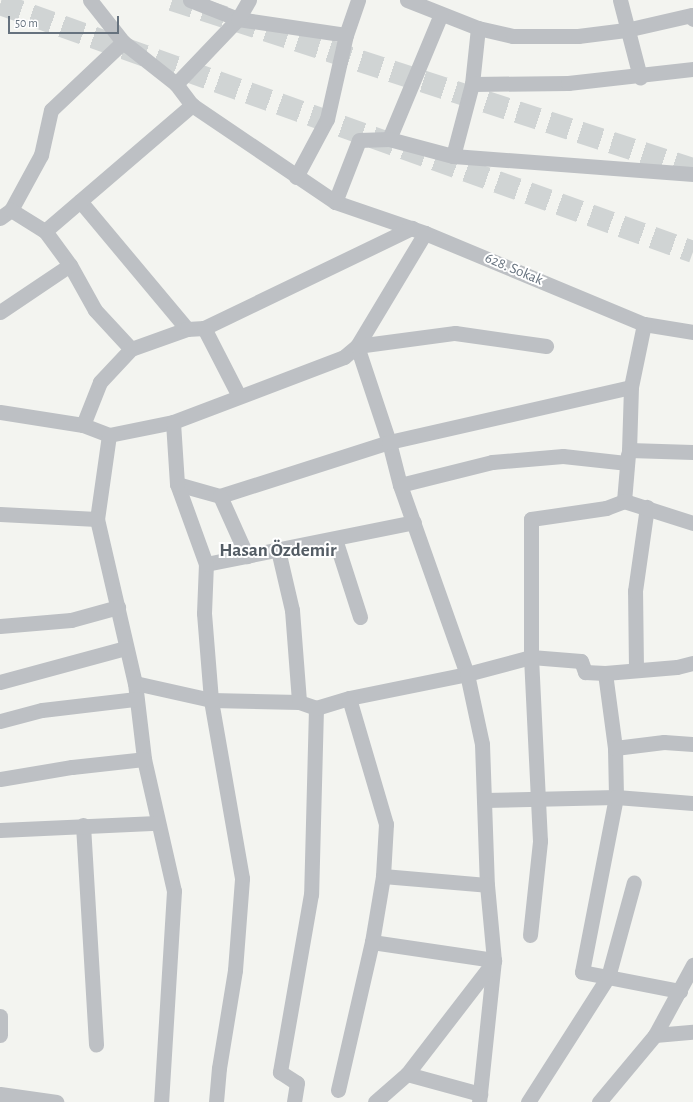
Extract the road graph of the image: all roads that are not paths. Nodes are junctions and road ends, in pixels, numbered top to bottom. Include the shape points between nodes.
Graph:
1 (90, 0) edge
2 (190, 0) edge
3 (249, 0) edge
4 (358, 0) edge
5 (407, 0) edge
6 (620, 0) edge
7 (441, 14) junction
8 (693, 15) edge
9 (238, 19) junction
10 (478, 28) junction
11 (626, 30) junction
12 (346, 35) junction
13 (123, 42) junction
14 (693, 69) edge
15 (640, 77) junction
16 (176, 84) junction
17 (472, 84) junction
18 (192, 105) junction
19 (390, 139) junction
20 (453, 156) junction
21 (693, 174) edge
22 (296, 177) junction
23 (80, 201) junction
24 (335, 202) junction
25 (5, 214) edge
26 (419, 230) junction
27 (46, 231) junction
28 (70, 265) junction
29 (0, 312) edge
30 (644, 324) junction
31 (204, 328) junction
32 (187, 329) junction
33 (693, 332) edge
34 (357, 346) junction
35 (546, 346) dead end
36 (132, 349) junction
37 (631, 387) junction
38 (239, 396) junction
39 (0, 412) edge
40 (173, 422) junction
41 (84, 425) junction
42 (109, 435) junction
43 (389, 442) junction
44 (693, 452) edge
45 (628, 456) junction
46 (177, 484) junction
47 (400, 485) junction
48 (220, 496) junction
49 (624, 501) junction
50 (647, 507) junction
51 (0, 514) edge
52 (96, 519) junction
53 (414, 522) junction
54 (693, 523) edge
55 (335, 539) junction
56 (278, 550) junction
57 (247, 556) junction
58 (206, 564) junction
59 (118, 607) junction
60 (360, 617) dead end
61 (0, 626) edge
62 (125, 648) junction
63 (531, 657) junction
64 (693, 663) edge
65 (636, 669) junction
66 (605, 673) junction
67 (467, 674) junction
68 (0, 682) edge
69 (135, 683) junction
70 (349, 698) junction
71 (136, 699) junction
72 (212, 700) junction
73 (299, 702) junction
74 (316, 708) junction
75 (0, 721) edge
76 (693, 744) edge
77 (615, 748) junction
78 (144, 759) junction
79 (0, 779) edge
80 (616, 797) junction
81 (539, 798) junction
82 (484, 800) junction
83 (693, 803) edge
84 (157, 823) junction
85 (83, 826) junction
86 (0, 830) edge
87 (383, 876) junction
88 (634, 882) dead end
89 (487, 885) junction
90 (530, 935) dead end
91 (372, 942) junction
92 (494, 960) junction
93 (693, 965) edge
94 (608, 977) junction
95 (680, 990) junction
96 (0, 1016) edge
97 (693, 1032) edge
98 (0, 1035) edge
99 (655, 1035) junction
100 (96, 1045) dead end
101 (407, 1074) junction
102 (338, 1090) dead end
103 (0, 1094) edge
104 (480, 1098) edge
105 (56, 1102) edge
106 (161, 1102) edge
107 (216, 1102) edge
108 (294, 1102) edge
109 (375, 1102) edge
110 (528, 1102) edge
111 (600, 1102) edge

1 - 13 street, 628. Sokak
2 - 9 street
3 - 9 street
4 - 12 street
5 - 7 street
6 - 11 street
7 - 10 street
7 - 19 street
8 - 11 street
9 - 12 street
9 - 16 street
10 - 11 street via 513,36 578,36
10 - 17 street
11 - 15 street
12 - 22 street via 327,118
13 - 16 street, 628. Sokak
13 - 25 street via 51,110 41,155
14 - 15 street
15 - 17 street via 568,84
16 - 18 street, 628. Sokak
17 - 20 street
18 - 22 street, 628. Sokak
18 - 23 street
19 - 20 street
19 - 24 street via 360,140
20 - 21 street
22 - 24 street, 628. Sokak
23 - 27 street
23 - 32 street
24 - 26 street, 628. Sokak
25 - 27 street
26 - 30 street, 628. Sokak
26 - 31 street
26 - 34 street
27 - 28 street
28 - 29 street
28 - 36 street via 95,310
30 - 33 street, 628. Sokak
30 - 37 street
31 - 32 street
31 - 38 street
32 - 36 street
34 - 35 street via 455,333
34 - 38 street via 344,357
34 - 43 street
36 - 41 street via 100,382
37 - 43 street
37 - 45 street
38 - 40 street
39 - 41 street
40 - 42 street
40 - 46 street
41 - 42 street
42 - 52 street
43 - 47 street
43 - 48 street
44 - 45 street
45 - 47 street via 563,456 492,462
45 - 49 street
46 - 48 street
46 - 58 street
47 - 53 street
48 - 57 street
49 - 50 street
49 - 63 street via 606,508 531,519
50 - 54 street
50 - 65 street via 634,590
51 - 52 street
52 - 59 street
53 - 55 street
53 - 67 street
55 - 56 street
55 - 60 street
56 - 57 street
56 - 73 street via 292,610
57 - 58 street
58 - 72 street via 204,613
59 - 61 street via 71,620
59 - 62 street
62 - 68 street
62 - 69 street
63 - 66 street via 581,661 585,672
63 - 67 street
63 - 81 street
64 - 65 street via 677,667
65 - 66 street
66 - 77 street
67 - 70 street
67 - 82 street via 482,744
69 - 71 street
69 - 72 street
70 - 74 street
70 - 87 street via 386,824
71 - 75 street via 42,710
71 - 78 street
72 - 73 street
72 - 107 street via 242,878 235,970
73 - 74 street
74 - 108 street via 310,894 280,1072 298,1083
76 - 77 street via 664,742
77 - 80 street
78 - 79 street
78 - 84 street
80 - 81 street
80 - 83 street
80 - 94 street via 582,972
81 - 82 street
81 - 90 street via 540,841
82 - 89 street
84 - 85 street
84 - 106 street via 174,891
85 - 86 street
85 - 100 street
87 - 89 street
87 - 91 street
88 - 94 street
89 - 92 street
91 - 92 street
91 - 102 street
92 - 101 street
92 - 104 street
93 - 95 street
94 - 95 street
94 - 110 street
95 - 99 street
96 - 98 street
97 - 99 street
99 - 111 street
101 - 104 street
101 - 109 street
103 - 105 street

